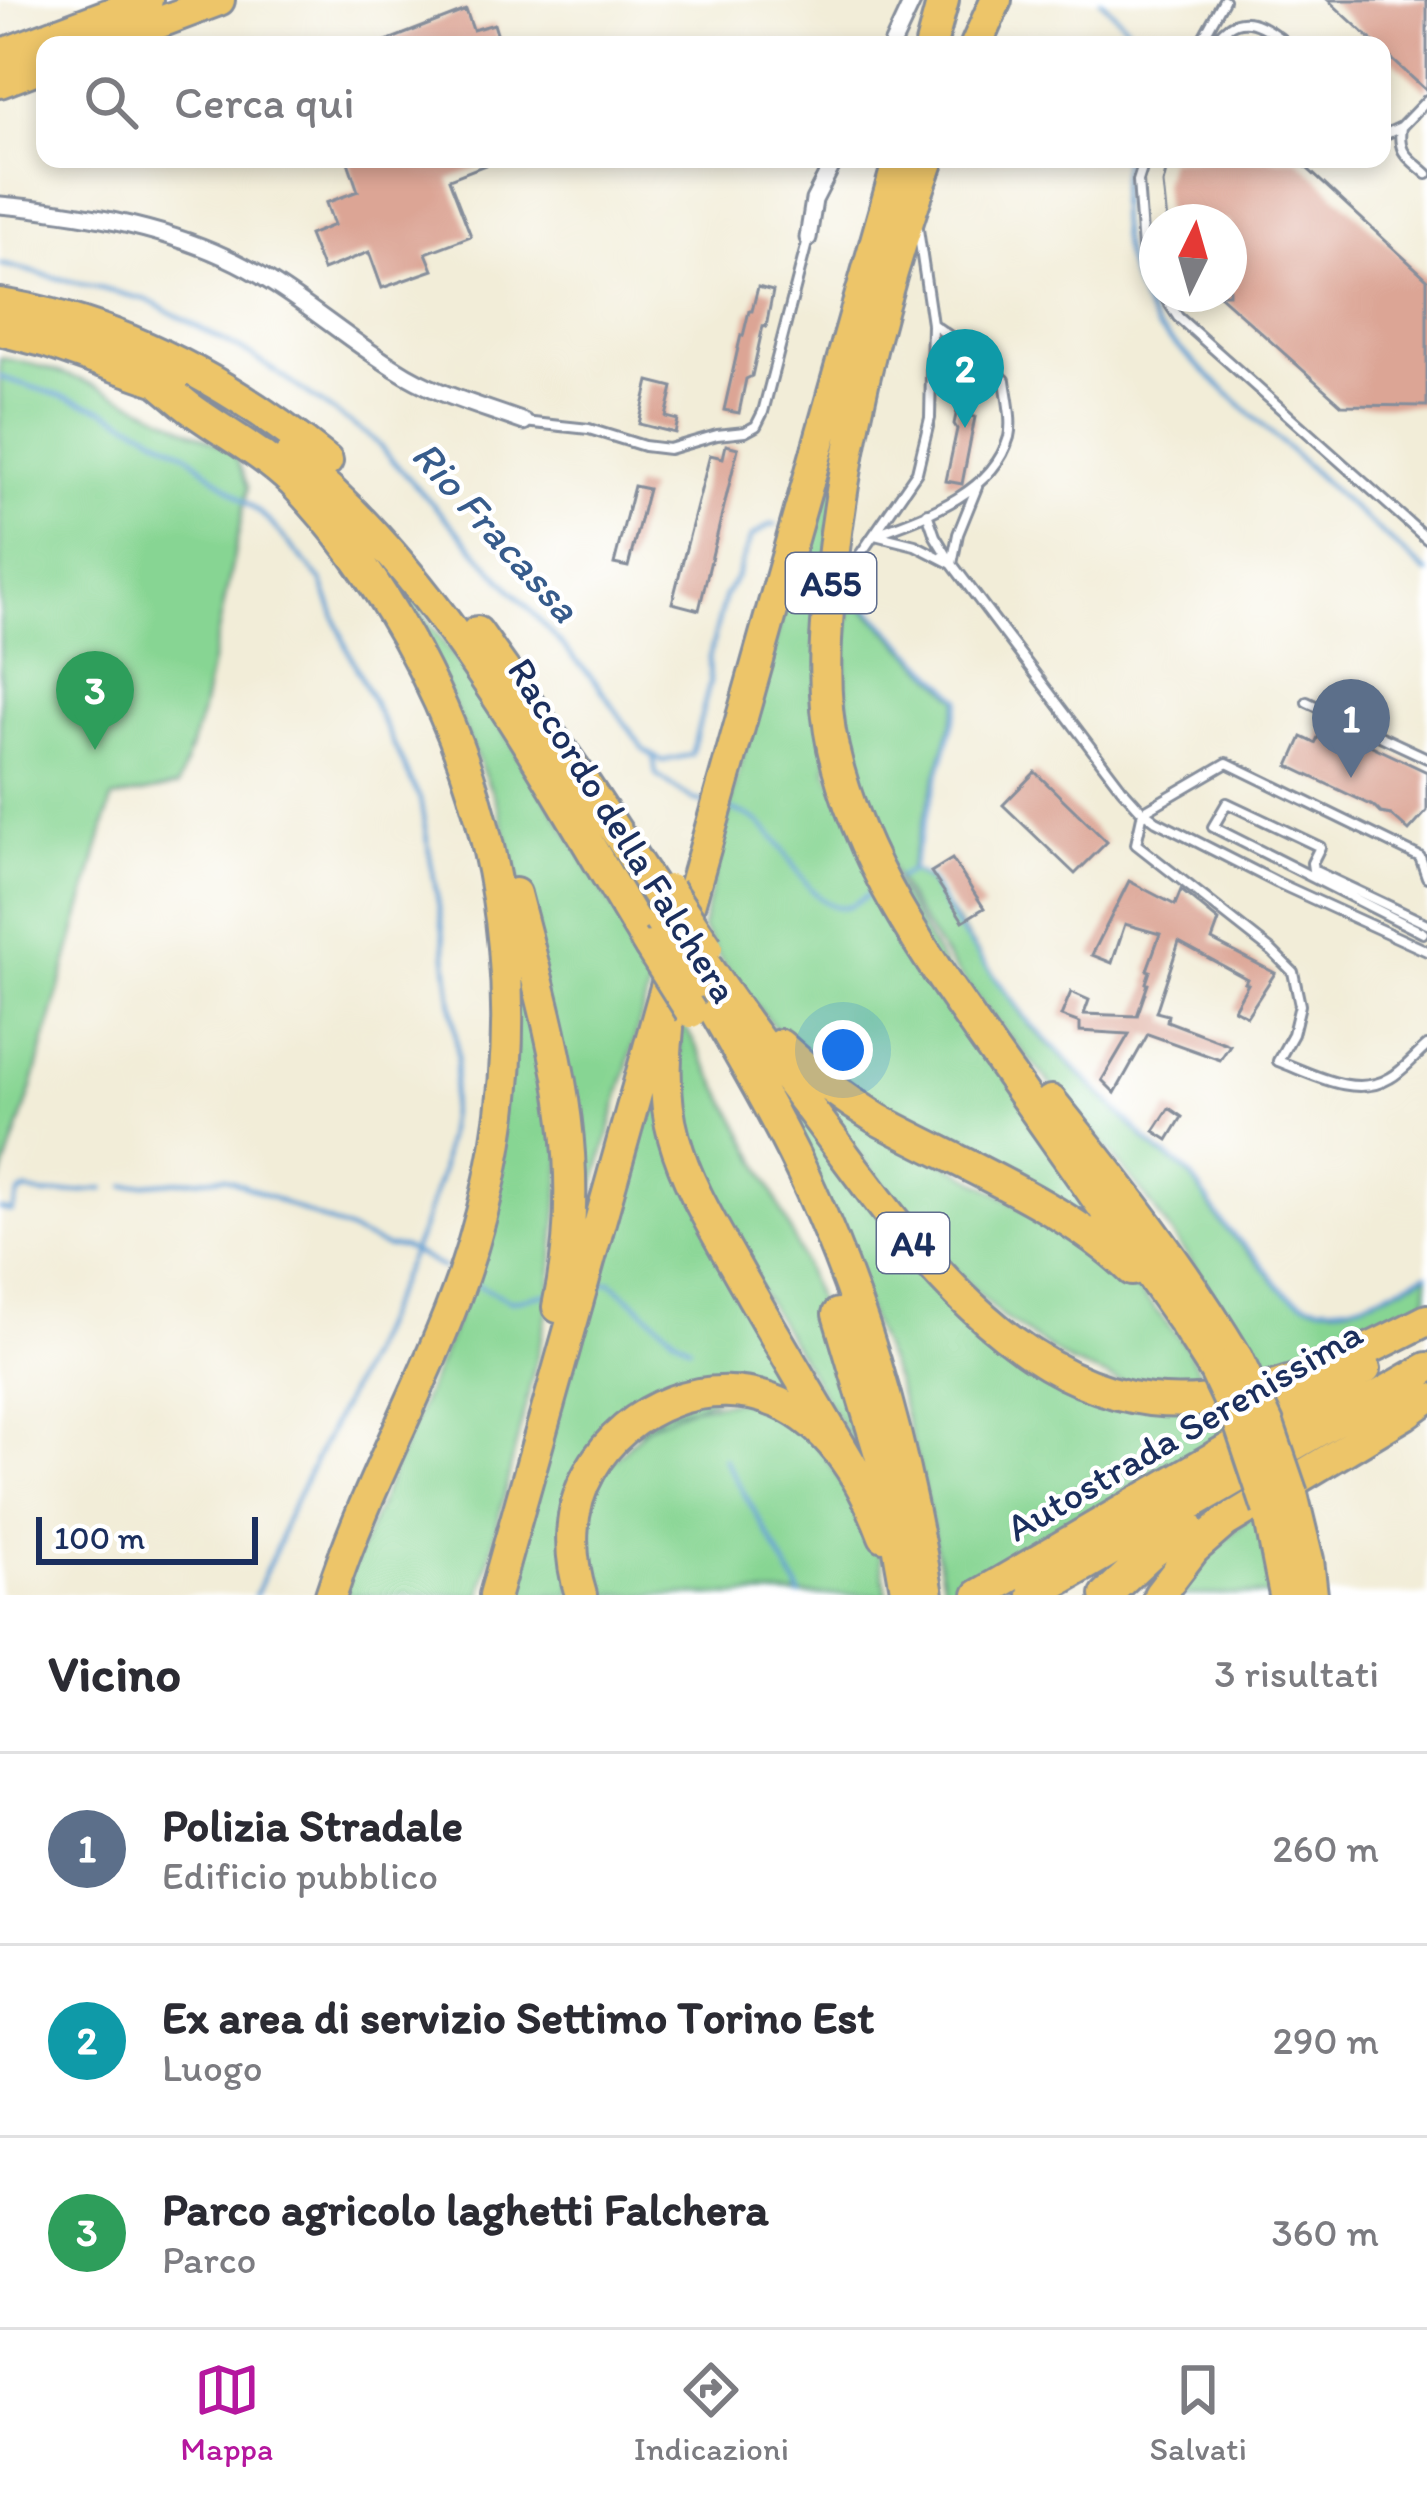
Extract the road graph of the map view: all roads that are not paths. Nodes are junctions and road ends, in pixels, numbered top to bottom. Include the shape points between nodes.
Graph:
1 (146, 0) edge
2 (219, 0) edge
3 (913, 0) edge
4 (943, 0) edge
5 (996, 0) edge
6 (1224, 0) edge
7 (50, 36) edge
8 (123, 36) edge
9 (896, 36) edge
10 (933, 36) edge
11 (980, 36) edge
12 (1204, 36) edge
13 (1219, 36) edge
14 (1278, 36) edge
15 (36, 41) edge
16 (0, 55) edge
17 (36, 68) edge
18 (0, 82) edge
19 (1427, 100) edge
20 (1401, 127) junction
21 (1391, 132) edge
22 (830, 168) edge
23 (896, 168) edge
24 (926, 168) edge
25 (935, 168) edge
26 (1142, 168) edge
27 (1427, 174) edge
28 (1140, 204) edge
29 (0, 205) edge
30 (808, 238) joint
31 (0, 304) edge
32 (1175, 312) edge
33 (932, 324) junction
34 (0, 330) edge
35 (155, 379) junction
36 (524, 422) joint
37 (977, 485) junction
38 (927, 514) junction
39 (875, 535) junction
40 (1427, 539) edge
41 (952, 564) junction
42 (842, 592) dead end
43 (838, 625) dead end
44 (825, 671) junction
45 (1306, 702) dead end
46 (454, 738) junction
47 (1427, 758) edge
48 (1143, 812) junction
49 (704, 851) junction
50 (1427, 877) edge
51 (660, 915) junction
52 (1426, 928) edge
53 (1422, 950) edge
54 (700, 976) junction
55 (950, 990) junction
56 (1427, 1046) edge
57 (1427, 1320) edge
58 (1183, 1321) junction
59 (1427, 1332) edge
60 (1226, 1364) junction
61 (1427, 1368) edge
62 (1427, 1388) edge
63 (1427, 1398) edge
64 (856, 1473) junction
65 (1280, 1501) junction
66 (514, 1531) junction
67 (917, 1593) edge
68 (331, 1595) edge
69 (495, 1595) edge
70 (581, 1595) edge
71 (979, 1595) edge
72 (1033, 1595) edge
73 (1106, 1595) edge
74 (1159, 1595) edge
75 (1286, 1595) edge
76 (1312, 1595) edge

1 - 7 highway
2 - 8 highway
3 - 9 street
4 - 10 highway
5 - 11 highway
6 - 12 lane
13 - 14 lane via 1237,22
15 - 16 highway
17 - 18 highway
19 - 20 lane
20 - 21 lane
20 - 27 lane via 1403,153
22 - 30 street
23 - 49 highway, A55
24 - 44 highway, A55 via 854,423
25 - 33 lane via 919,219
26 - 28 lane
29 - 36 street via 113,222 224,256 414,380
30 - 36 lane via 752,429 657,448
31 - 51 highway, Raccordo della Falchera / A4 via 156,352 257,408 329,462 456,602 637,864
32 - 40 lane
33 - 37 lane via 1005,380 1010,434
33 - 39 lane via 930,418 917,472
34 - 35 highway, Raccordo della Falchera
35 - 46 highway via 295,484 376,586
35 - 51 highway, Raccordo della Falchera via 270,441 391,553
37 - 38 lane
37 - 41 lane
38 - 39 lane
38 - 41 lane
39 - 41 lane
39 - 42 lane
41 - 48 lane
43 - 44 lane
44 - 55 highway, A55 via 833,748 858,826
45 - 47 lane
46 - 66 highway via 502,840 560,1069 572,1165 564,1280
46 - 68 highway via 487,836 506,952 500,1120 464,1274
48 - 50 lane via 1227,763 1420,857
48 - 53 lane
48 - 56 lane via 1136,844 1293,972 1300,1005 1278,1061 1368,1086
49 - 64 highway, A55 via 666,1046 673,1137 698,1200
49 - 66 highway
51 - 54 highway, Raccordo della Falchera, bridge
51 - 54 highway, A4
52 - 52 lane via 1313,870 1320,847 1227,803 1214,827
52 - 53 lane
54 - 57 highway, A4 via 916,1247 979,1313 1065,1373 1124,1396 1210,1399 1328,1367
54 - 58 highway via 826,1086 1091,1235
54 - 67 highway, Raccordo della Falchera via 831,1295
55 - 58 highway
55 - 60 highway, A55 via 1003,1042 1142,1215 1181,1268
58 - 60 highway
59 - 71 highway, Autostrada Serenissima
60 - 65 highway, bridge via 1240,1422
61 - 72 highway, Autostrada Serenissima
62 - 73 highway via 1176,1534
63 - 74 highway via 1225,1522
64 - 67 highway
64 - 70 highway via 824,1435 781,1404 722,1391 668,1402 622,1431 589,1472 573,1527
65 - 75 highway
65 - 76 highway via 1308,1559
66 - 69 highway

